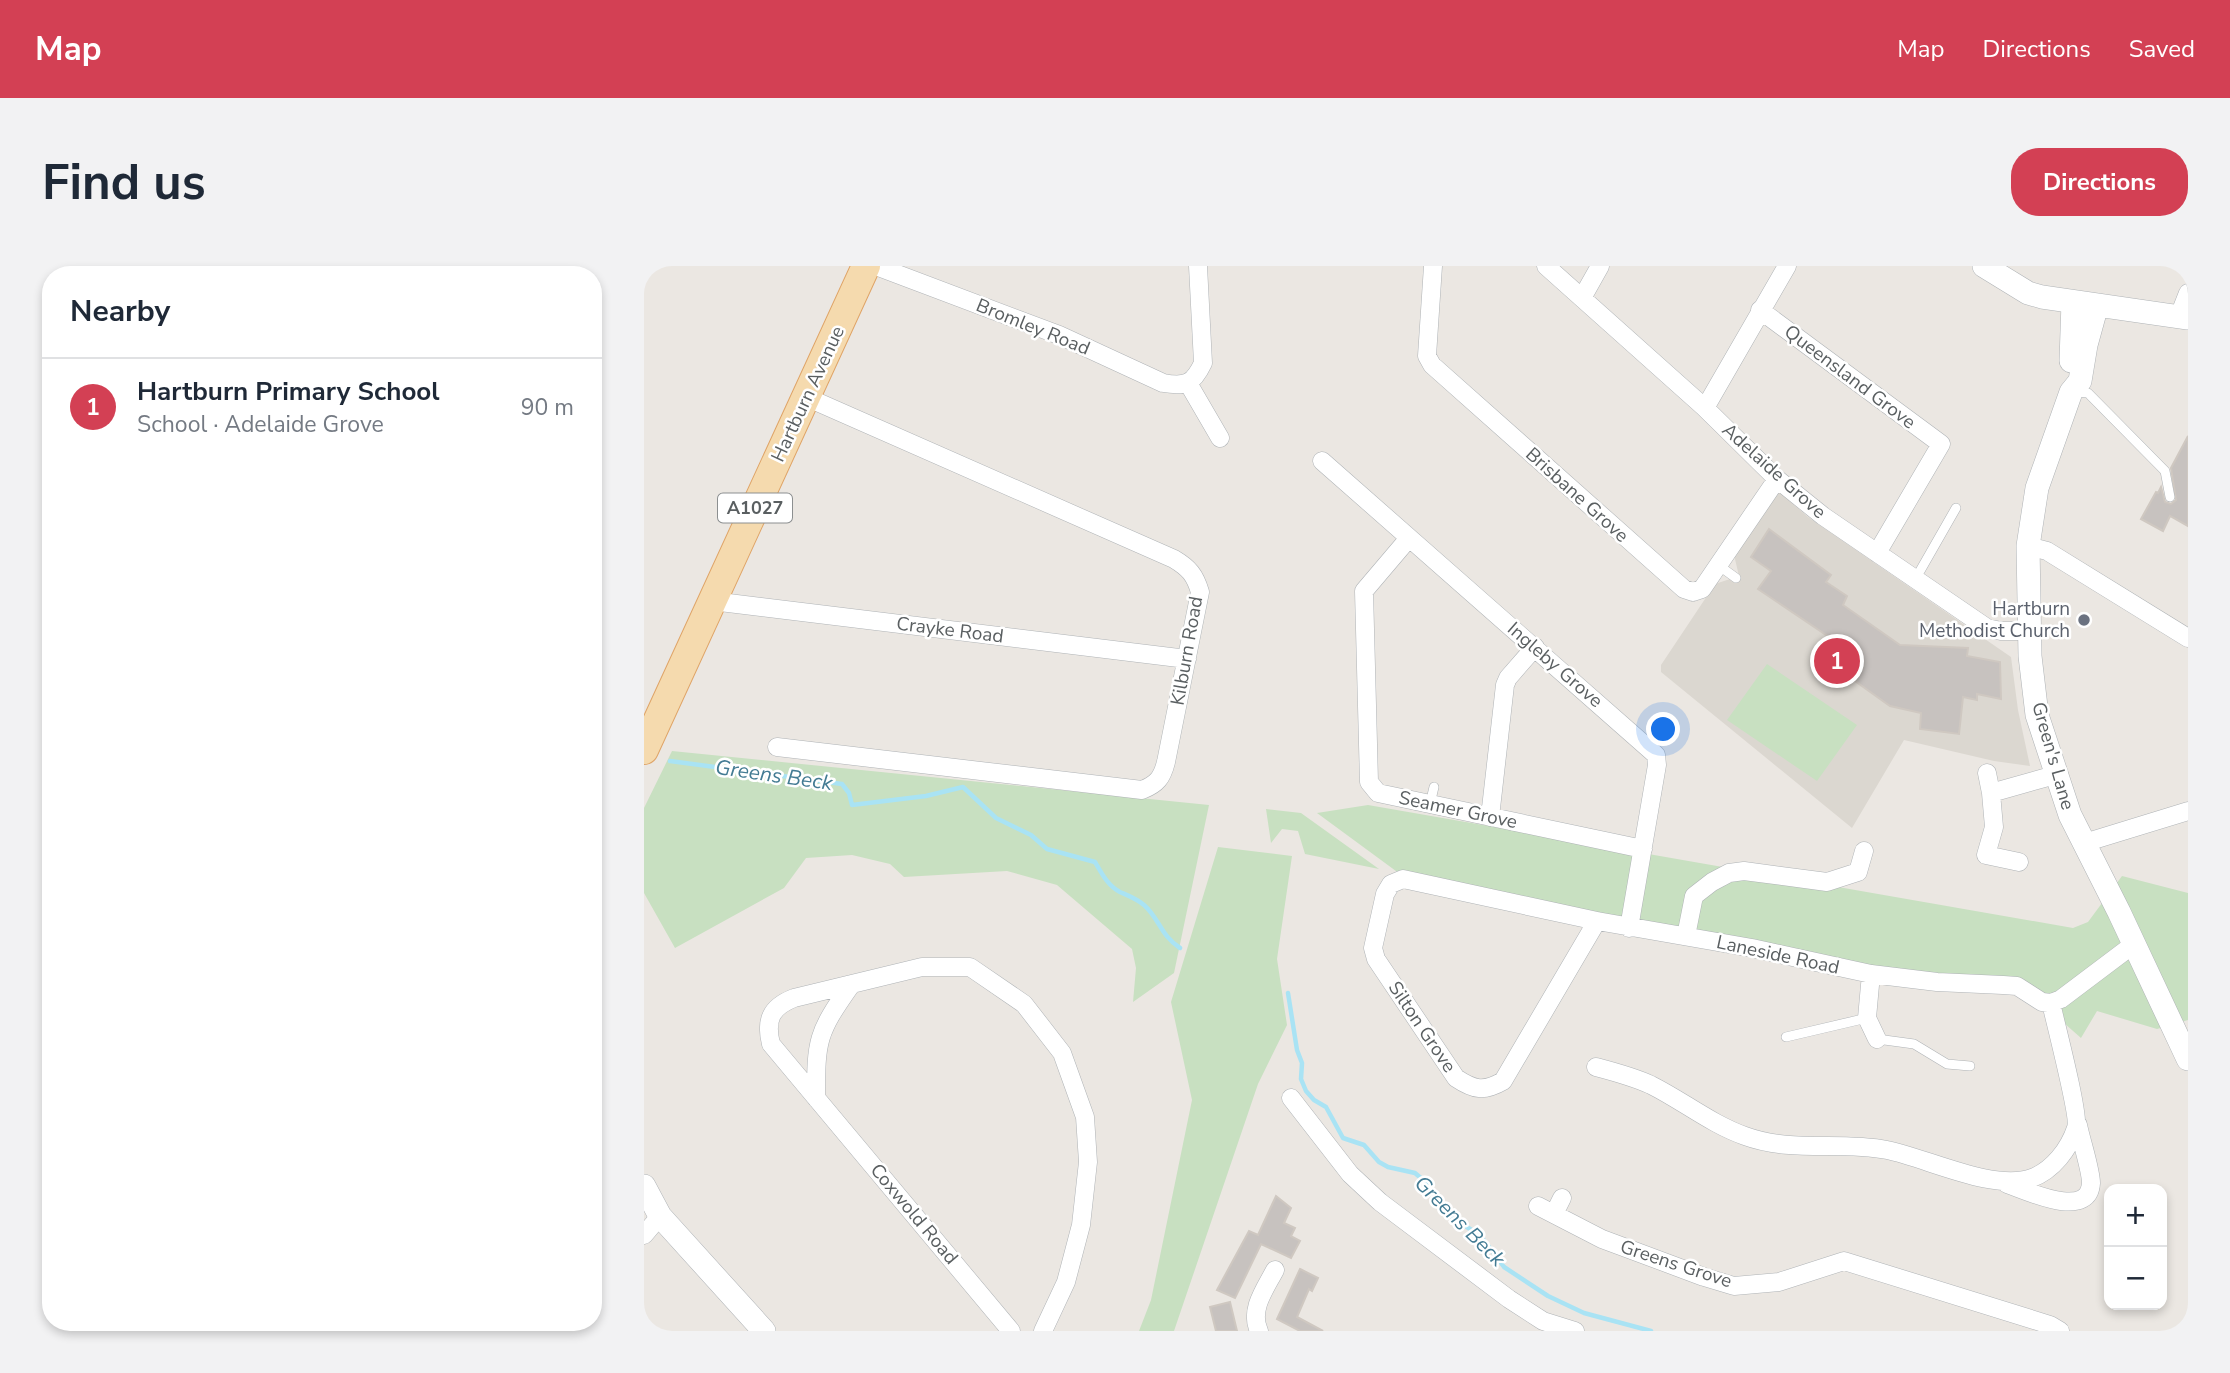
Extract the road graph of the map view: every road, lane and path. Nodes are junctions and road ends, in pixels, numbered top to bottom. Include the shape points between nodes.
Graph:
1 (1198, 266) edge
2 (1433, 266) edge
3 (1546, 266) edge
4 (1600, 266) edge
5 (1787, 266) edge
6 (1984, 266) edge
7 (881, 267) edge
8 (2188, 293) edge
9 (1582, 298) junction
10 (2073, 302) junction
11 (2097, 305) junction
12 (1760, 310) junction
13 (2184, 317) edge
14 (1188, 383) junction
15 (2071, 392) junction
16 (806, 397) junction
17 (1704, 408) junction
18 (1219, 438) dead end
19 (1322, 461) dead end
20 (1777, 479) junction
21 (2170, 497) dead end
22 (1956, 508) dead end
23 (1409, 538) junction
24 (2028, 546) junction
25 (1877, 553) junction
26 (1718, 565) junction
27 (1920, 571) dead end
28 (1735, 578) dead end
29 (712, 601) junction
30 (2029, 631) junction
31 (2188, 638) edge
32 (1535, 647) junction
33 (1187, 659) junction
34 (644, 750) edge
35 (786, 752) dead end
36 (1987, 774) dead end
37 (2055, 775) junction
38 (1991, 793) junction
39 (2188, 811) edge
40 (1490, 817) junction
41 (2084, 843) junction
42 (1643, 849) junction
43 (1864, 851) dead end
44 (2019, 862) dead end
45 (1403, 879) joint
46 (1597, 922) junction
47 (1629, 928) junction
48 (1686, 936) junction
49 (2134, 944) junction
50 (1871, 974) junction
51 (850, 985) junction
52 (2051, 1003) junction
53 (1867, 1018) junction
54 (1786, 1037) dead end
55 (1877, 1039) joint
56 (2188, 1059) edge
57 (1970, 1066) dead end
58 (1596, 1067) dead end
59 (816, 1098) junction
60 (1291, 1098) dead end
61 (2078, 1125) junction
62 (2004, 1183) junction
63 (644, 1186) edge
64 (1551, 1206) dead end
65 (660, 1216) junction
66 (644, 1235) edge
67 (1275, 1269) dead end
68 (764, 1331) edge
69 (1011, 1331) edge
70 (1043, 1331) edge
71 (1259, 1331) edge
72 (1575, 1331) edge
73 (2060, 1331) edge

1 - 14 street via 1203,363
2 - 26 street, Brisbane Grove via 1427,356 1432,365 1684,589 1702,589
3 - 9 street, Adelaide Grove
4 - 9 street
5 - 12 street
6 - 10 street via 2028,293
7 - 14 street, Bromley Road via 1059,335 1163,383
7 - 16 main road, Hartburn Avenue / A1027
8 - 13 street
9 - 17 street, Adelaide Grove
10 - 11 street
10 - 15 street, Green's Lane
11 - 13 street
11 - 15 street, Green's Lane via 2080,381
12 - 17 street
12 - 25 street, Queensland Grove via 1941,444
14 - 18 street
15 - 21 lane via 2088,393 2156,460 2165,471
15 - 24 street, Green's Lane via 2035,496
16 - 29 main road, Hartburn Avenue / A1027
16 - 33 street, Kilburn Road via 1186,566 1196,577 1200,592
17 - 20 street, Adelaide Grove
19 - 23 street, Ingleby Grove
20 - 25 street, Adelaide Grove
20 - 26 street, Brisbane Grove
22 - 27 lane
23 - 32 street, Ingleby Grove
23 - 40 street, Seamer Grove via 1364,591 1369,782 1378,793 1432,795
24 - 30 street, Green's Lane
24 - 31 street via 2047,551
25 - 30 street, Adelaide Grove via 1987,628
26 - 28 lane
29 - 33 street, Crayke Road
29 - 34 main road, Hartburn Avenue / A1027
30 - 37 street, Green's Lane via 2037,715
32 - 40 street via 1505,685
32 - 42 street, Ingleby Grove via 1656,755
33 - 35 street, Kilburn Road via 1163,774 1157,783 1142,790
36 - 38 street
37 - 38 street
37 - 41 street, Green's Lane
38 - 44 street via 1994,827 1986,855
39 - 41 street
40 - 42 street, Seamer Grove
41 - 49 street, Green's Lane
42 - 47 street, Ingleby Grove
43 - 48 street via 1863,879 1827,882 1729,873 1694,896
45 - 46 street, Laneside Road
45 - 46 street, Silton Grove via 1391,884 1385,894 1373,948 1376,959 1456,1078 1473,1089 1490,1089 1503,1081
46 - 47 street, Laneside Road
47 - 48 street, Laneside Road
48 - 50 street, Laneside Road
49 - 52 street
49 - 56 street, Green's Lane
50 - 52 street, Laneside Road via 2017,986
50 - 53 street
51 - 59 street via 819,1036
51 - 59 street, Coxwold Road via 779,1003 771,1017 771,1044
51 - 70 street, Coxwold Road via 922,967 970,967 1024,1004 1062,1053 1085,1116 1088,1162 1081,1224 1066,1282
52 - 61 street
53 - 54 lane
53 - 55 street
55 - 57 lane via 1913,1044 1947,1064
58 - 62 street via 1651,1085 1745,1136 1779,1144 1887,1150
59 - 69 street, Coxwold Road
60 - 72 street via 1350,1174 1380,1202 1509,1299 1543,1321
61 - 62 street via 2053,1166 2032,1178
61 - 62 street via 2091,1184 2086,1195 2065,1203
63 - 65 street
64 - 73 street, Greens Grove via 1602,1240 1734,1286 1779,1282 1844,1261 1858,1272
65 - 66 street
65 - 68 street
67 - 71 street via 1255,1311

